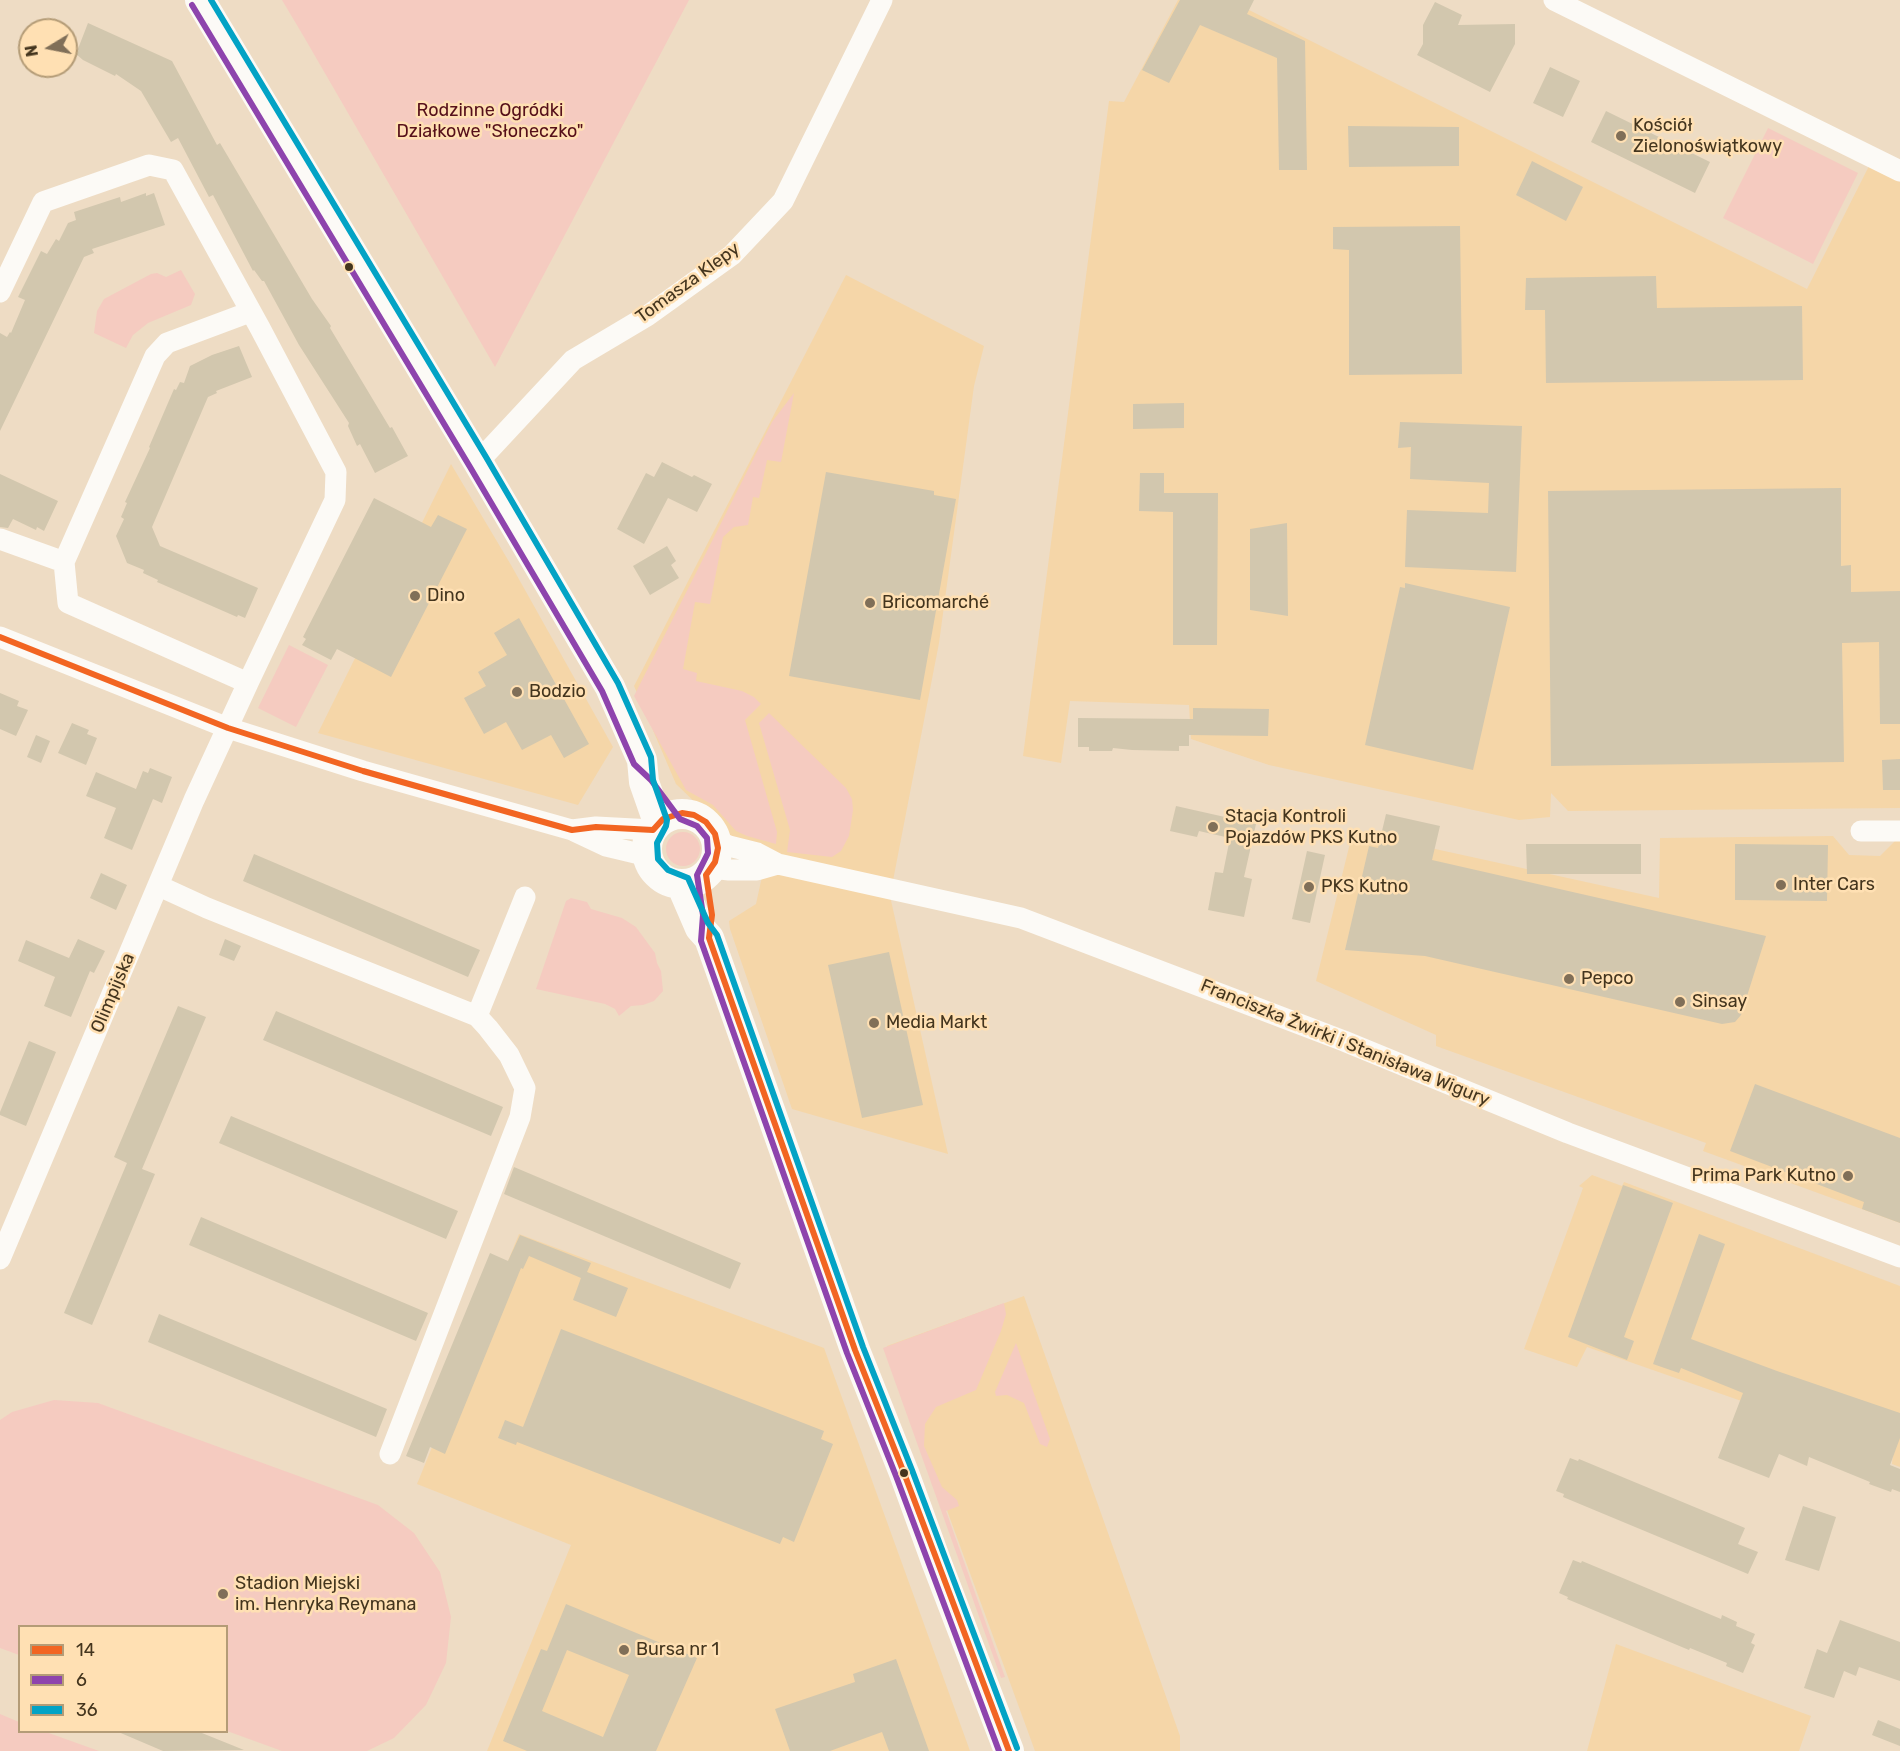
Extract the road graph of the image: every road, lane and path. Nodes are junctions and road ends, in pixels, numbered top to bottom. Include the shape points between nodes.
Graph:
1 (200, 0) edge
2 (882, 0) edge
3 (1554, 0) edge
4 (1900, 171) edge
5 (0, 292) edge
6 (250, 312) junction
7 (478, 462) junction
8 (0, 539) edge
9 (63, 562) junction
10 (0, 637) edge
11 (248, 683) junction
12 (228, 728) junction
13 (642, 760) junction
14 (687, 813) junction
15 (1861, 831) dead end
16 (1900, 831) edge
17 (653, 836) junction
18 (704, 867) junction
19 (159, 886) junction
20 (525, 897) dead end
21 (477, 1016) junction
22 (1900, 1257) edge
23 (0, 1259) edge
24 (390, 1454) dead end
25 (1009, 1751) edge

1 - 7 street
2 - 7 street, Tomasza Klepy via 783,201 732,255 646,316 573,360
3 - 4 street
5 - 6 street via 43,202 150,165 172,170
6 - 9 street via 167,343 155,356
6 - 11 street, Olimpijska via 336,472 335,500
7 - 13 street via 610,687
8 - 9 street
9 - 11 street via 68,603
10 - 12 street
11 - 12 street, Olimpijska
12 - 17 street via 572,830 606,846
12 - 19 street, Olimpijska
13 - 14 street via 658,774
13 - 17 street
14 - 17 street via 672,815
14 - 18 street via 706,822
15 - 16 street
17 - 18 street via 653,868 663,878
18 - 22 street, Franciszka Żwirki i Stanisława Wigury via 757,870 778,864 1021,918 1354,1045 1568,1133
18 - 25 street via 700,928 709,938 855,1350
19 - 21 street
19 - 23 street, Olimpijska
20 - 21 street
21 - 24 street via 509,1055 525,1088 524,1097 520,1117

